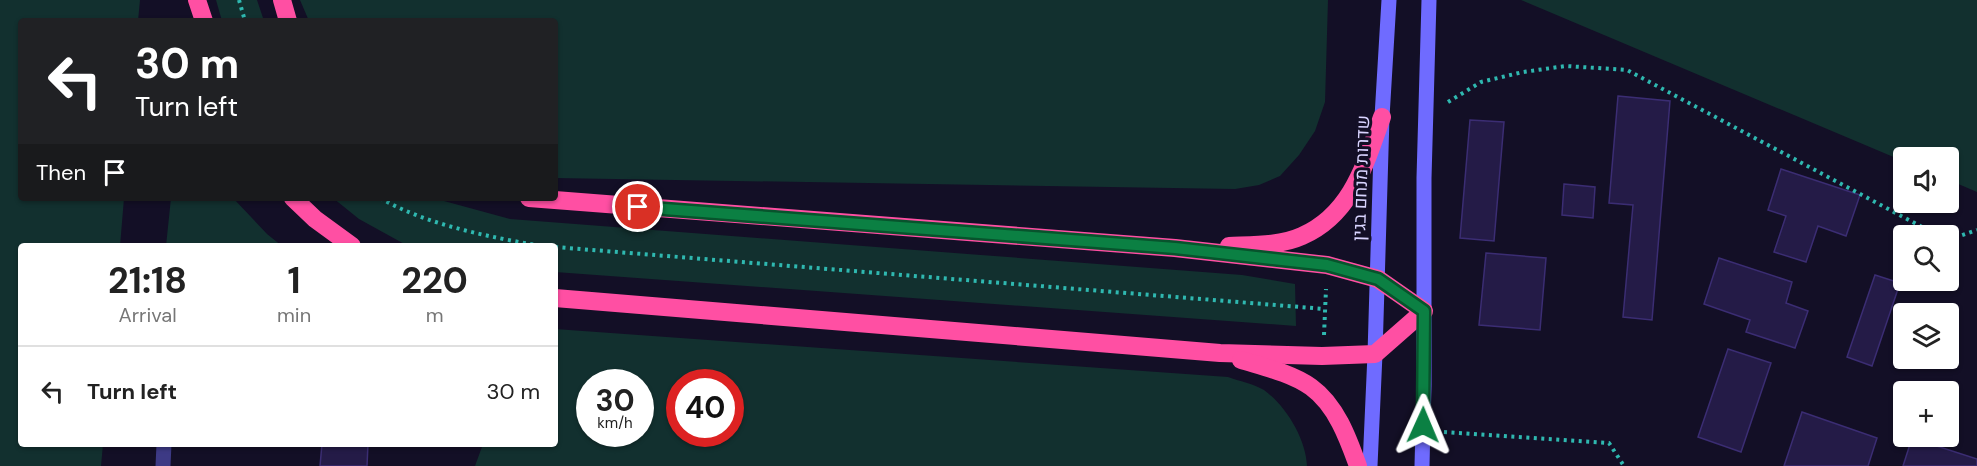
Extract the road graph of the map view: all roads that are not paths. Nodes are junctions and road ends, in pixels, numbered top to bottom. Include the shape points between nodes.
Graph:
1 (197, 0) edge
2 (282, 0) edge
3 (1389, 0) edge
4 (1429, 0) edge
5 (203, 18) edge
6 (287, 18) edge
7 (1382, 117) junction
8 (558, 200) edge
9 (296, 201) edge
10 (348, 243) edge
11 (1175, 248) junction
12 (1378, 279) junction
13 (558, 298) edge
14 (1424, 311) junction
15 (1220, 353) junction
16 (1376, 354) junction
17 (164, 447) edge
18 (163, 466) edge
19 (1358, 466) edge
20 (1370, 466) edge
21 (1422, 466) edge

1 - 5 highway
2 - 6 highway
3 - 7 main road, שדרות מנחם בגין
4 - 14 main road
7 - 11 highway via 1359,178 1341,207 1325,222 1301,237 1269,244
7 - 12 main road, שדרות מנחם בגין
8 - 11 highway
9 - 10 highway
11 - 12 highway via 1327,265
12 - 14 highway
12 - 16 main road, שדרות מנחם בגין
13 - 15 highway
14 - 16 highway
14 - 21 main road
15 - 16 highway
15 - 19 highway via 1310,386 1339,422
16 - 20 main road, שדרות מנחם בגין
17 - 18 lane

